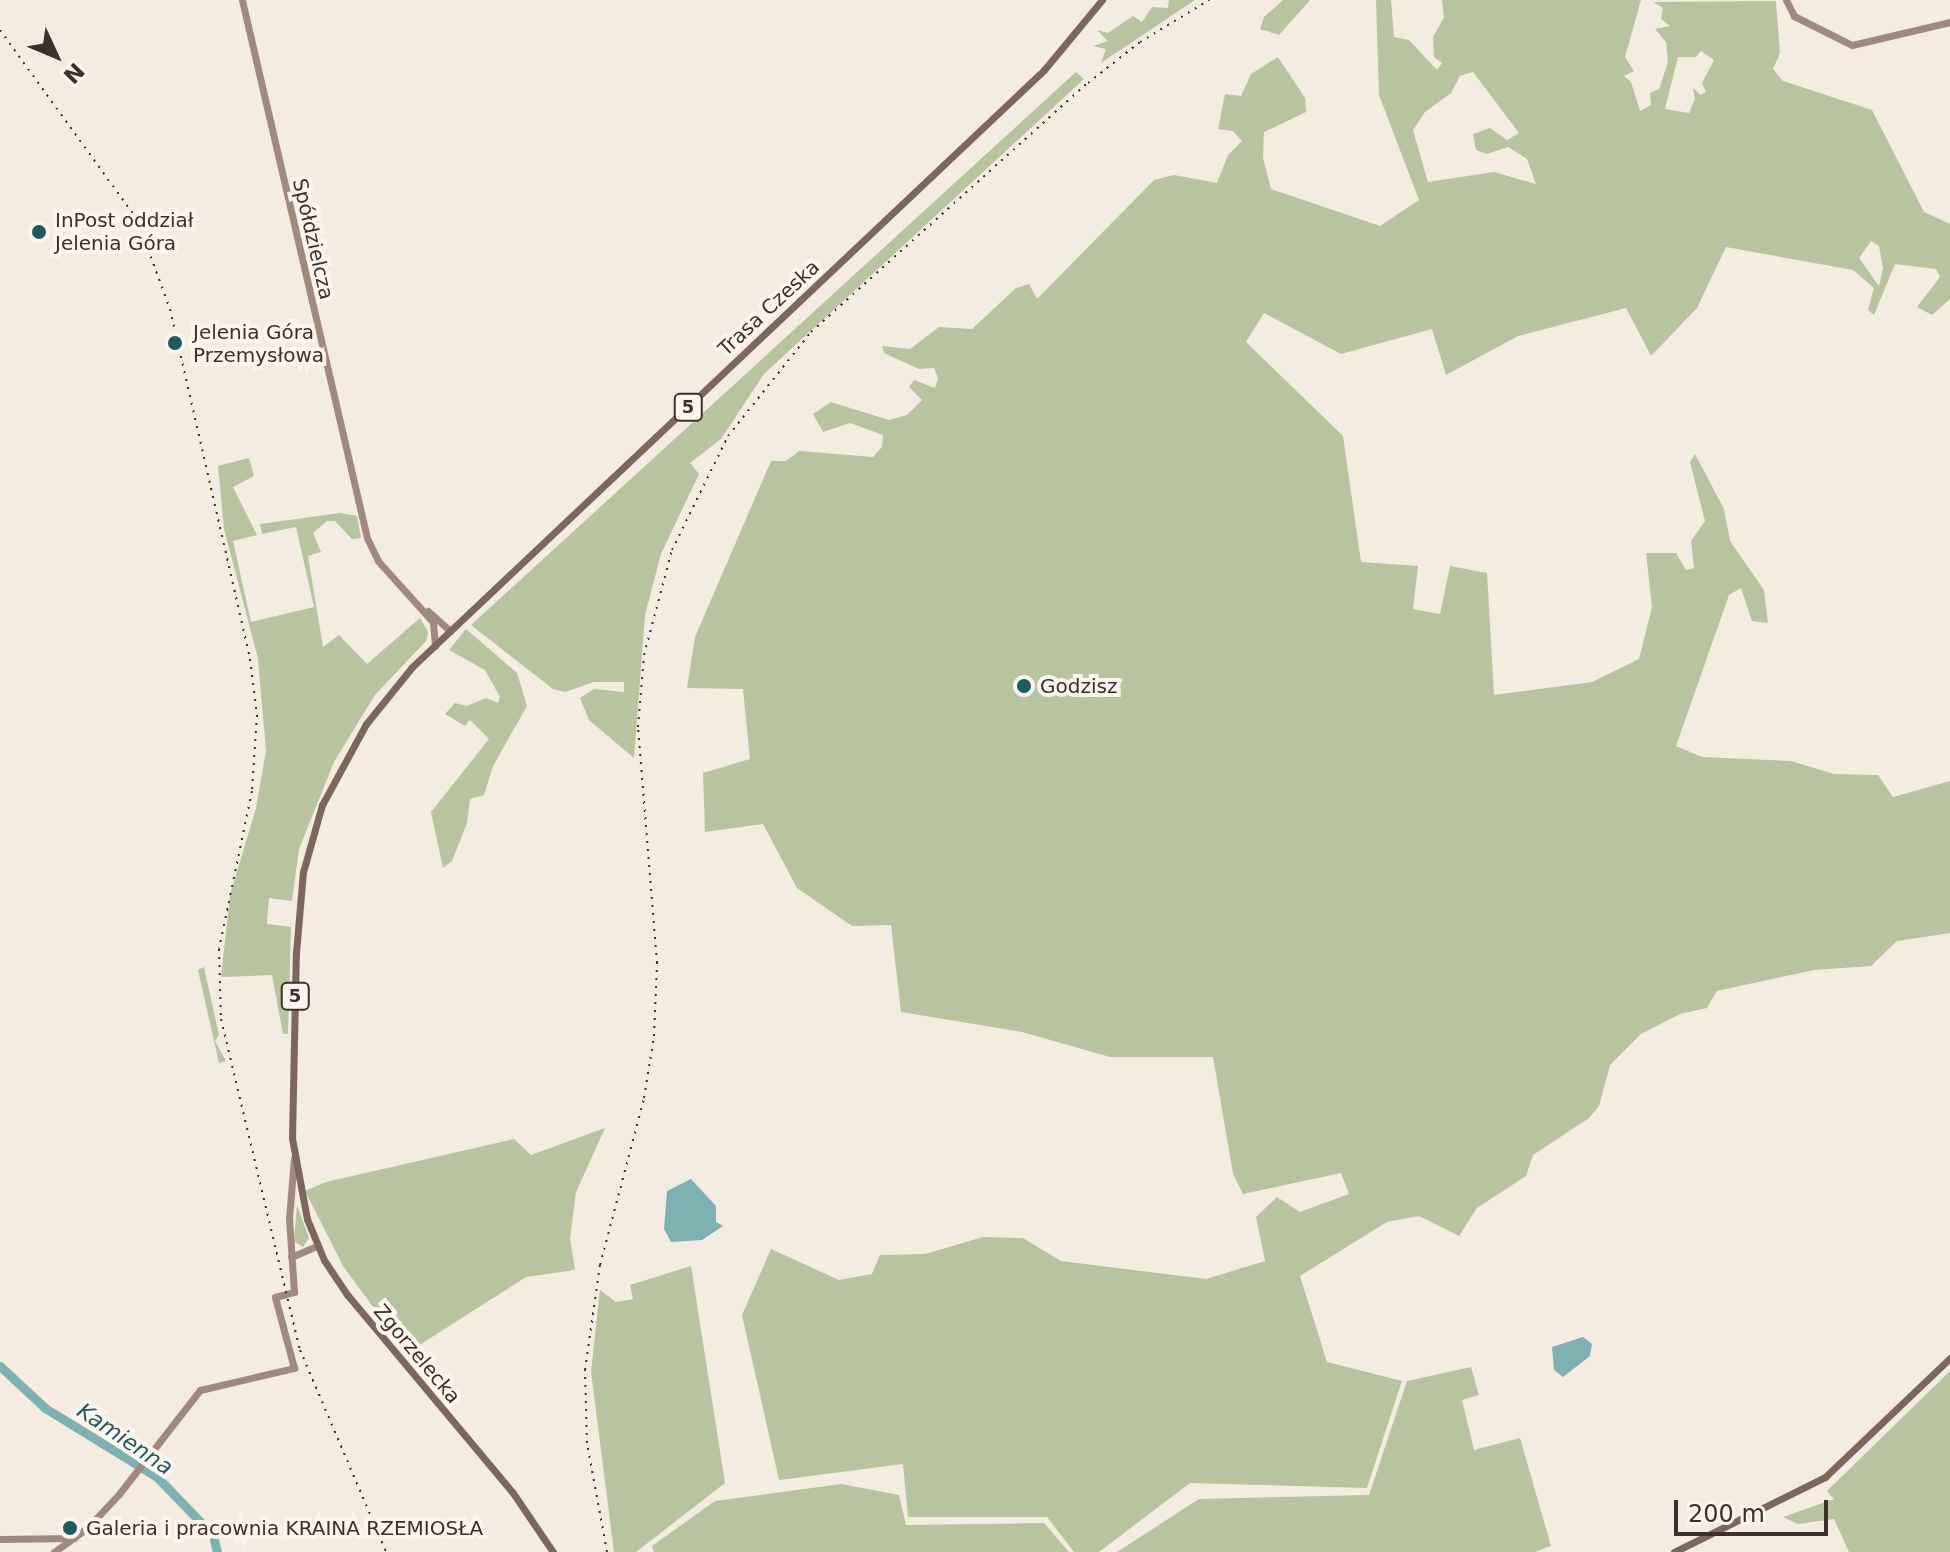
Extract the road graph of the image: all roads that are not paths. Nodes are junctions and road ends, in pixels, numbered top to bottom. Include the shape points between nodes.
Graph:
1 (242, 0) edge
2 (1102, 0) edge
3 (1786, 0) edge
4 (1950, 22) edge
5 (423, 608) junction
6 (433, 622) junction
7 (450, 631) junction
8 (435, 646) junction
9 (294, 1158) junction
10 (317, 1246) junction
11 (291, 1257) junction
12 (1950, 1358) edge
13 (76, 1537) junction
14 (0, 1539) edge
15 (54, 1552) edge
16 (553, 1552) edge
17 (1674, 1552) edge

1 - 5 street, Spółdzielcza via 367,538 378,561
2 - 7 main road, Trasa Czeska / 5 via 1044,70
3 - 4 street via 1794,16 1852,45
5 - 6 street, Spółdzielcza
5 - 7 street, Spółdzielcza
6 - 7 street, Spółdzielcza
6 - 8 street
7 - 8 main road, 5
8 - 9 main road, 5 via 388,695 347,753 325,795 308,850 296,953
9 - 10 main road, Zgorzelecka / 5
9 - 11 street
10 - 11 street
10 - 16 main road, Zgorzelecka via 348,1296 509,1487
11 - 13 street via 294,1292 275,1297 294,1368 205,1387 130,1482
12 - 17 main road via 1825,1477
13 - 14 street
13 - 15 street

